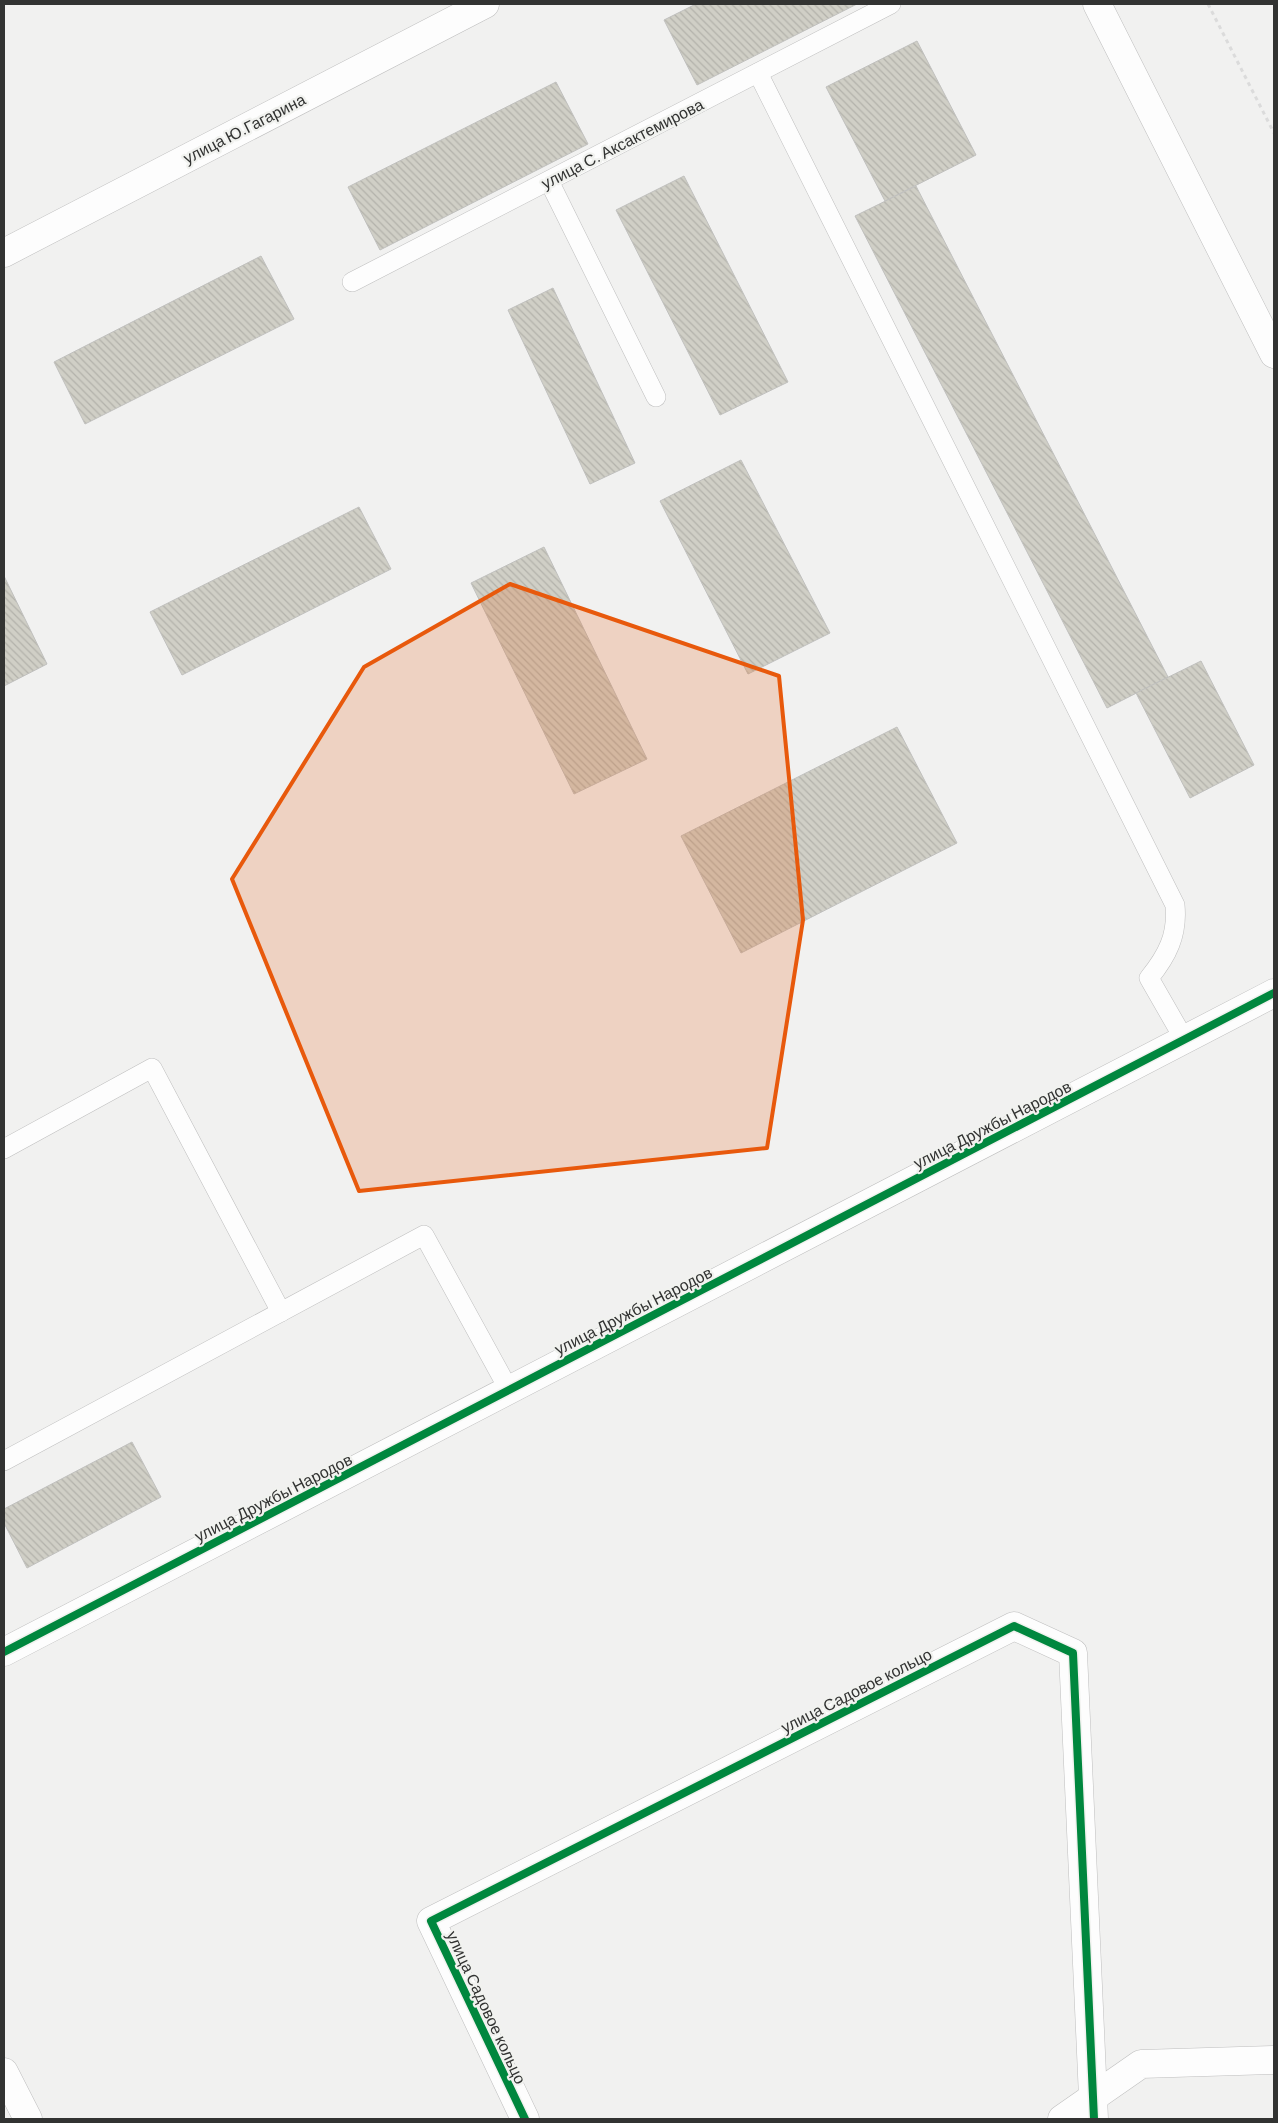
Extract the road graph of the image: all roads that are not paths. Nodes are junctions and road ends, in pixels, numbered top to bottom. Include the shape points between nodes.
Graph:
1 (485, 4) edge
2 (891, 4) edge
3 (1097, 4) edge
4 (758, 73) junction
5 (550, 181) junction
6 (4, 253) edge
7 (352, 282) dead end
8 (1274, 354) edge
9 (656, 397) dead end
10 (1274, 993) edge
11 (1184, 1039) junction
12 (4, 1149) edge
13 (281, 1312) junction
14 (509, 1390) junction
15 (4, 1461) edge
16 (4, 1652) edge
17 (1274, 2060) edge
18 (4, 2072) edge
19 (1093, 2109) edge
20 (28, 2119) edge
21 (525, 2119) edge
22 (1062, 2119) edge

1 - 6 street, улица Ю.Гагарина
2 - 4 lane, улица С. Аксактемирова
3 - 8 street
4 - 5 lane, улица С. Аксактемирова
4 - 11 lane via 1175,906 1177,922 1171,942 1162,962 1149,978
5 - 7 lane, улица С. Аксактемирова
5 - 9 lane
10 - 11 street, улица Дружбы Народов
11 - 14 street, улица Дружбы Народов
12 - 13 lane via 152,1068
13 - 14 lane via 424,1235
13 - 15 lane
14 - 16 street, улица Дружбы Народов
17 - 19 street via 1141,2064
18 - 20 street
19 - 21 street, улица Садовое кольцо via 1073,1653 1014,1626 431,1921
19 - 22 street

